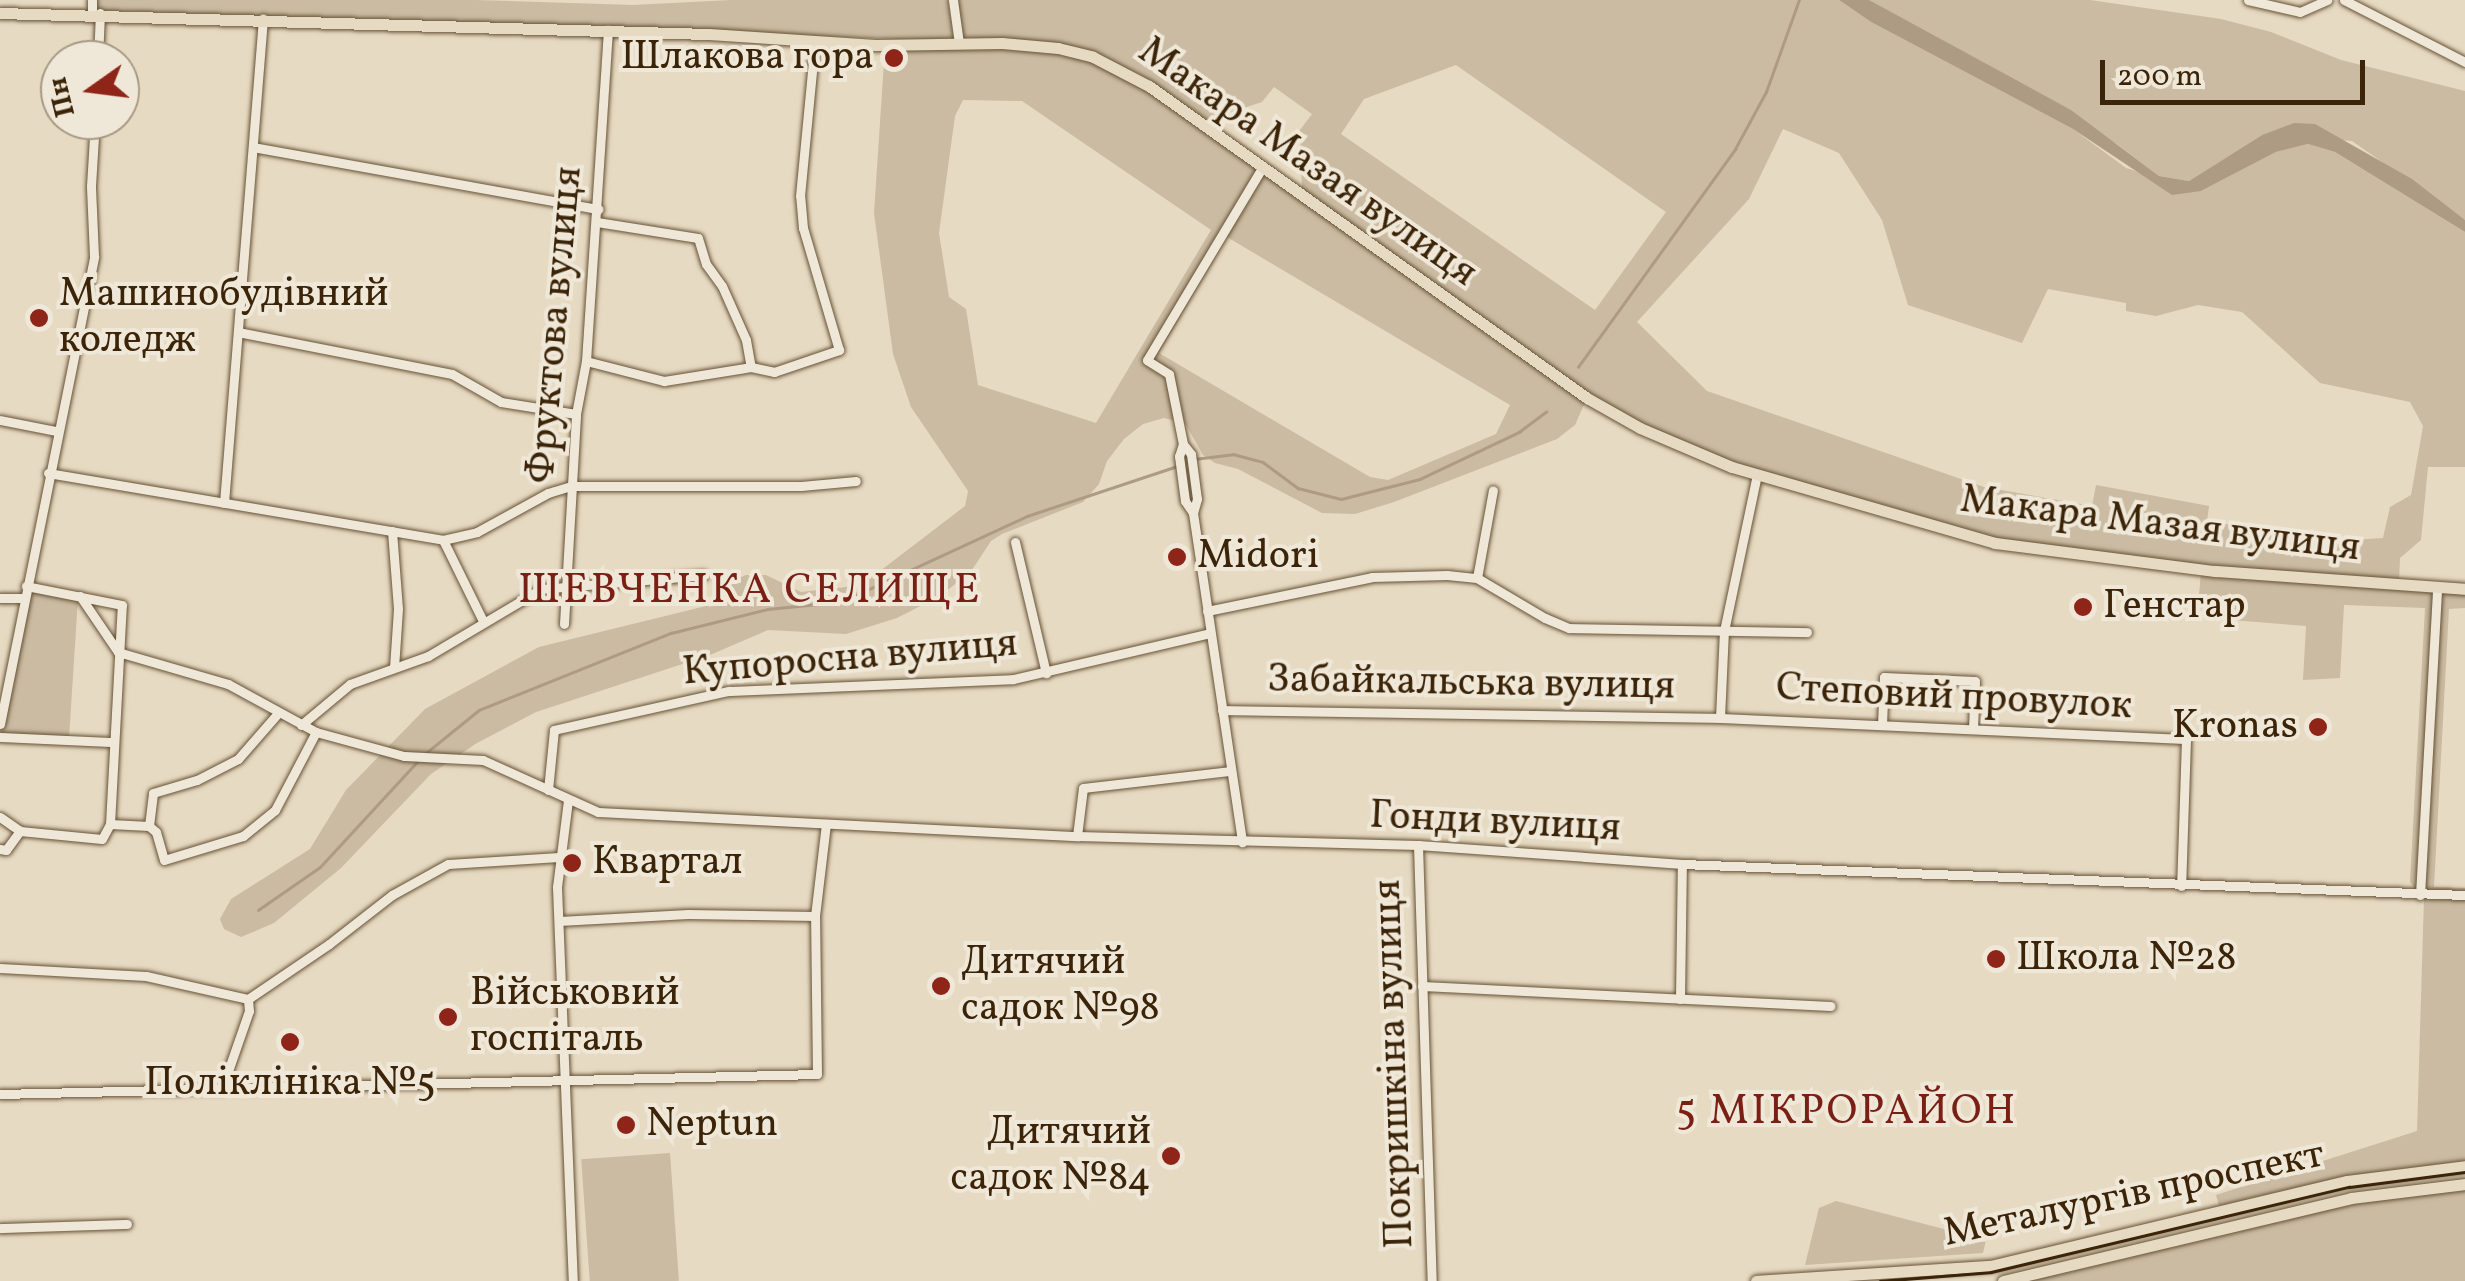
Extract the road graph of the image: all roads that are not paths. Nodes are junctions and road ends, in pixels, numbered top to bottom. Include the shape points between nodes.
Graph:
1 (953, 0) edge
2 (2248, 0) edge
3 (2327, 0) edge
4 (2344, 0) edge
5 (95, 9) edge
6 (0, 13) edge
7 (263, 19) junction
8 (608, 30) junction
9 (97, 40) edge
10 (816, 41) junction
11 (959, 43) junction
12 (2465, 62) edge
13 (94, 140) edge
14 (252, 147) junction
15 (1263, 166) junction
16 (598, 209) junction
17 (597, 222) junction
18 (238, 332) junction
19 (586, 361) junction
20 (751, 367) junction
21 (576, 414) junction
22 (0, 420) edge
23 (56, 431) junction
24 (1183, 444) junction
25 (48, 474) junction
26 (1757, 475) junction
27 (856, 481) dead end
28 (571, 486) junction
29 (1493, 490) dead end
30 (224, 503) junction
31 (1192, 513) junction
32 (392, 531) junction
33 (443, 540) junction
34 (1015, 542) dead end
35 (703, 574) dead end
36 (1478, 578) junction
37 (26, 586) junction
38 (568, 586) junction
39 (2437, 588) junction
40 (2465, 588) edge
41 (80, 596) junction
42 (0, 598) edge
43 (23, 598) junction
44 (1207, 610) junction
45 (482, 620) junction
46 (564, 624) dead end
47 (1724, 631) junction
48 (1210, 632) junction
49 (1807, 632) dead end
50 (118, 652) junction
51 (394, 667) junction
52 (1046, 673) junction
53 (1222, 710) junction
54 (279, 712) junction
55 (1720, 718) junction
56 (0, 724) edge
57 (301, 724) junction
58 (1882, 725) junction
59 (1973, 729) junction
60 (316, 732) junction
61 (0, 736) edge
62 (111, 742) junction
63 (1231, 770) junction
64 (548, 790) junction
65 (568, 800) junction
66 (0, 816) edge
67 (110, 824) junction
68 (826, 824) junction
69 (149, 826) junction
70 (20, 831) junction
71 (1076, 836) junction
72 (1242, 842) junction
73 (1418, 845) junction
74 (3, 850) edge
75 (559, 857) junction
76 (1682, 864) junction
77 (2182, 886) junction
78 (2420, 895) junction
79 (2465, 895) edge
80 (815, 916) junction
81 (559, 922) junction
82 (0, 968) edge
83 (1422, 986) junction
84 (248, 998) junction
85 (1680, 999) junction
86 (1831, 1006) dead end
87 (566, 1079) junction
88 (229, 1088) junction
89 (0, 1094) edge
90 (2465, 1166) edge
91 (2465, 1184) edge
92 (127, 1224) dead end
93 (0, 1228) edge
94 (573, 1281) edge
95 (1432, 1281) edge
96 (1756, 1281) edge
97 (2003, 1281) edge

1 - 11 street
2 - 3 street via 2300,12
4 - 12 street
5 - 6 main road, Макара Мазая вулиця
5 - 7 main road, Макара Мазая вулиця
5 - 9 street
7 - 8 main road, Макара Мазая вулиця
7 - 14 street
8 - 10 main road, Макара Мазая вулиця
8 - 16 street, Фруктова вулиця
10 - 11 main road, Макара Мазая вулиця
10 - 20 street via 800,196 839,350 774,372
11 - 15 main road, Макара Мазая вулиця via 1024,44 1093,57 1149,86
13 - 23 street via 94,256
14 - 16 street
14 - 18 street
15 - 24 street via 1147,360 1169,374
15 - 26 main road, Макара Мазая вулиця via 1587,398 1640,428
16 - 17 street, Фруктова вулиця
17 - 19 street, Фруктова вулиця
17 - 20 street via 698,238 746,340
18 - 21 street via 437,371 502,402
18 - 30 street
19 - 20 street via 664,381
19 - 21 street, Фруктова вулиця
21 - 28 street, Фруктова вулиця
22 - 23 street
23 - 25 street
24 - 31 street via 1181,472
24 - 31 street via 1191,454 1197,499
25 - 30 street
25 - 37 street
26 - 39 main road, Макара Мазая вулиця via 1995,543 2215,571
26 - 47 street
27 - 28 street
28 - 33 street via 477,532
28 - 38 street, Фруктова вулиця
29 - 36 street
30 - 32 street
31 - 44 street
32 - 33 street
32 - 51 street
33 - 45 street
34 - 52 street
35 - 38 street
36 - 44 street via 1372,577
36 - 47 street via 1544,618 1596,632
37 - 41 street
37 - 43 street
38 - 45 street via 540,589
38 - 46 street, Фруктова вулиця
39 - 40 main road, Макара Мазая вулиця
39 - 78 street
41 - 50 street
41 - 50 street via 122,604
42 - 43 street
43 - 56 street
44 - 48 street
45 - 51 street via 428,656
47 - 49 street
47 - 55 street
48 - 52 street, Купоросна вулиця
48 - 53 street
50 - 54 street, Гонди вулиця via 228,684
50 - 62 street
51 - 57 street via 350,684
52 - 64 street, Купоросна вулиця via 729,692 554,730
53 - 55 street, Забайкальська вулиця
53 - 63 street
54 - 57 street, Гонди вулиця
54 - 69 street via 238,759 153,793
55 - 58 street, Степовий провулок
57 - 60 street, Гонди вулиця
58 - 59 street, Степовий провулок
58 - 59 street via 1884,677 1975,681
59 - 77 street, Степовий провулок via 2186,739
60 - 64 street, Гонди вулиця via 404,756 483,760
60 - 69 street via 275,810 243,836 164,860
61 - 62 street
62 - 67 street
63 - 71 street via 1083,788
63 - 72 street
64 - 65 street, Гонди вулиця
65 - 68 street, Гонди вулиця via 598,812
65 - 75 street
66 - 70 street
67 - 69 street
67 - 70 street via 102,839
68 - 71 street, Гонди вулиця
68 - 80 street
70 - 74 street
71 - 72 street, Гонди вулиця
72 - 73 street, Гонди вулиця
73 - 76 street, Гонди вулиця
73 - 83 street, Покришкіна вулиця
75 - 81 street
75 - 84 street via 448,864 392,895
76 - 77 street, Гонди вулиця
76 - 85 street
77 - 78 street, Гонди вулиця
78 - 79 street, Гонди вулиця
80 - 81 street
80 - 87 street via 818,1074
81 - 87 street
82 - 84 street via 146,976
83 - 85 street
83 - 95 street, Покришкіна вулиця
84 - 88 street
85 - 86 street
87 - 88 street
87 - 94 street
88 - 89 street
90 - 96 main road, Металургів проспект via 2347,1181 1980,1268
91 - 97 main road, Металургів проспект via 2352,1198
92 - 93 street

